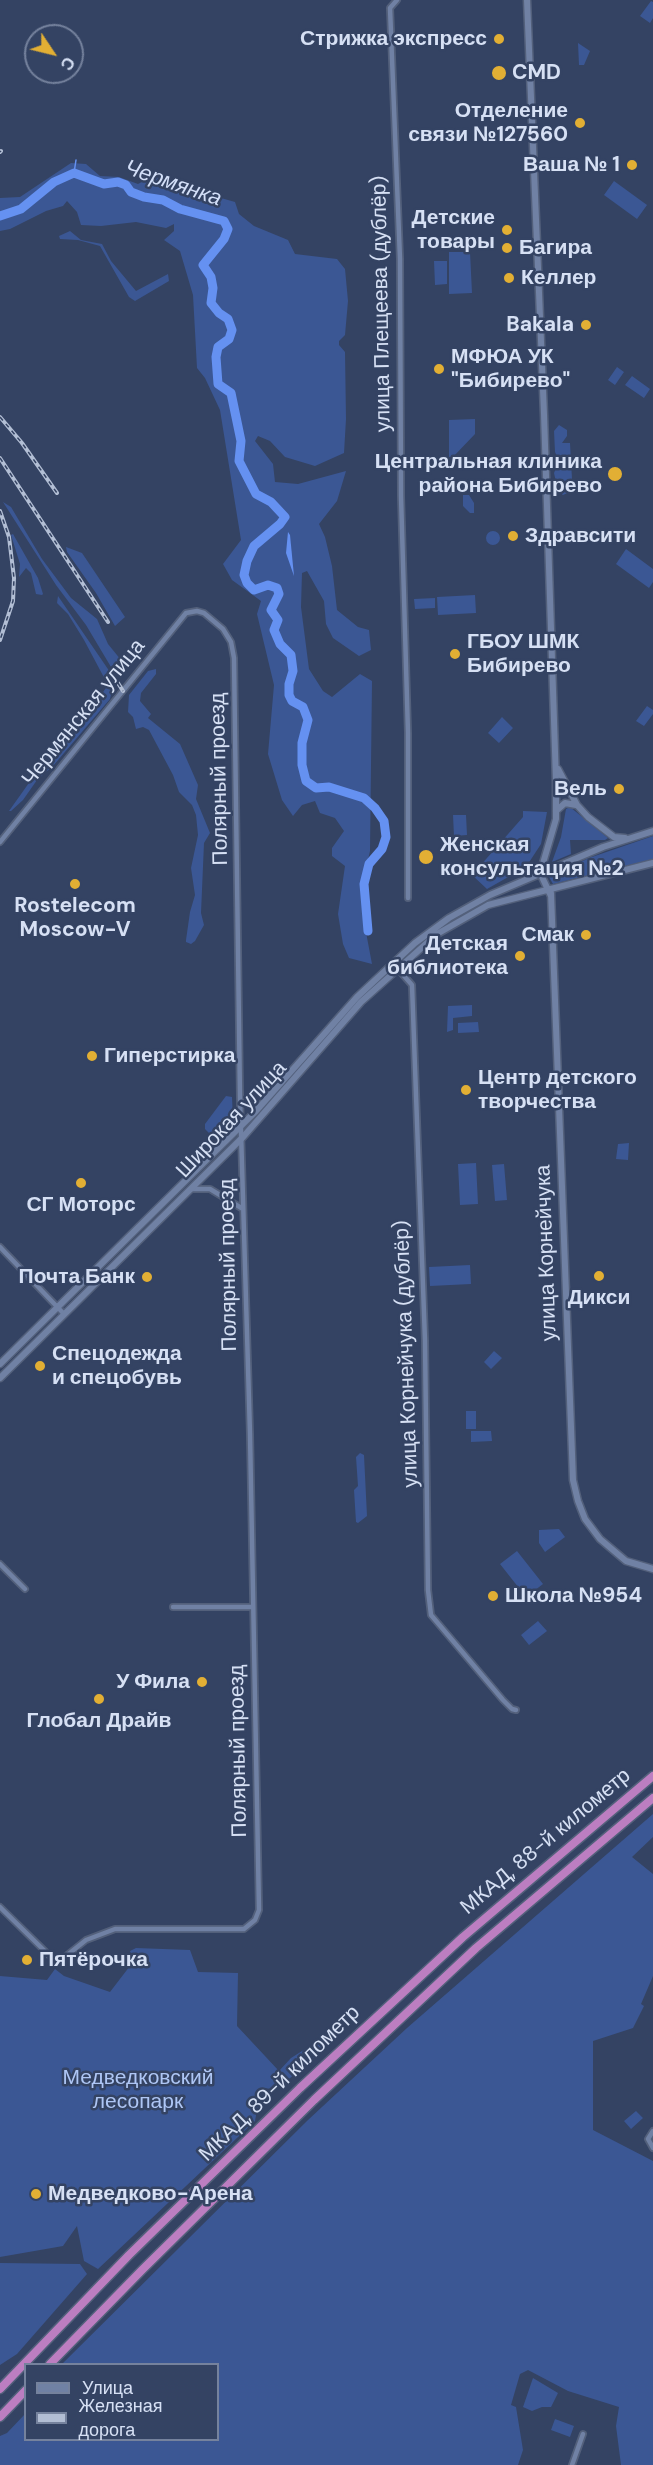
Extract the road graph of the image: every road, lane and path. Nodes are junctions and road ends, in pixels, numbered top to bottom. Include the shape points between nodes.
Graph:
1 (398, 0) edge
2 (527, 0) edge
3 (197, 610) joint
4 (556, 765) junction
5 (578, 805) junction
6 (556, 811) junction
7 (653, 831) edge
8 (628, 838) junction
9 (0, 842) edge
10 (653, 863) edge
11 (541, 873) junction
12 (549, 892) junction
13 (408, 898) dead end
14 (398, 969) junction
15 (241, 1124) junction
16 (243, 1137) junction
17 (185, 1181) junction
18 (191, 1189) junction
19 (243, 1209) junction
20 (0, 1247) edge
21 (80, 1284) junction
22 (88, 1290) junction
23 (57, 1306) junction
24 (64, 1314) junction
25 (0, 1364) edge
26 (0, 1377) edge
27 (0, 1564) edge
28 (653, 1569) edge
29 (25, 1589) dead end
30 (174, 1607) dead end
31 (253, 1607) junction
32 (516, 1710) dead end
33 (653, 1776) edge
34 (653, 1798) edge
35 (0, 1906) edge
36 (463, 1937) joint
37 (476, 1948) joint
38 (653, 2131) edge
39 (653, 2148) edge
40 (26, 2363) edge
41 (51, 2363) edge
42 (24, 2365) edge
43 (0, 2390) edge
44 (24, 2392) edge
45 (0, 2417) edge
46 (583, 2434) dead end
47 (572, 2465) edge

1 - 13 street, улица Плещеева (дублёр) via 390,8 400,259
2 - 4 main road
3 - 9 street, Чермянская улица via 186,613 177,623
3 - 15 street, Полярный проезд via 223,629 233,650
4 - 5 main road
4 - 6 main road
5 - 6 main road via 565,803
5 - 8 main road via 614,837
6 - 11 main road
7 - 8 main road, Широкая улица
8 - 11 main road, Широкая улица
10 - 12 main road, Широкая улица
11 - 12 main road, улица Корнейчука
11 - 15 main road, Широкая улица via 490,895 434,929 338,1017
12 - 14 main road, Широкая улица via 488,905 452,924
12 - 28 main road, улица Корнейчука via 573,1480 585,1519 600,1539 626,1561
14 - 16 main road, Широкая улица via 342,1023
14 - 32 street, улица Корнейчука (дублёр) via 412,985 429,1605 435,1622
15 - 16 street, Полярный проезд
15 - 17 main road, Широкая улица
16 - 18 main road, Широкая улица
16 - 19 street, Полярный проезд
17 - 18 main road via 191,1182
17 - 21 main road, Широкая улица
18 - 19 street via 210,1189
18 - 22 main road, Широкая улица
19 - 31 street, Полярный проезд
20 - 23 street
21 - 22 main road via 79,1290
21 - 23 main road, Широкая улица
22 - 24 main road, Широкая улица
23 - 24 street
23 - 25 main road, Широкая улица
24 - 26 main road, Широкая улица
27 - 29 street
30 - 31 street
31 - 35 street, Полярный проезд via 259,1910 255,1920 244,1929 115,1929 86,1940 55,1961
33 - 36 highway, МКАД, 88-й километр
34 - 37 highway, МКАД, 88-й километр
36 - 40 highway, МКАД, 89-й километр via 214,2171
37 - 41 highway, МКАД, 89-й километр via 298,2116
38 - 39 street via 648,2139
42 - 43 highway, МКАД, 89-й километр
44 - 45 highway
46 - 47 street

